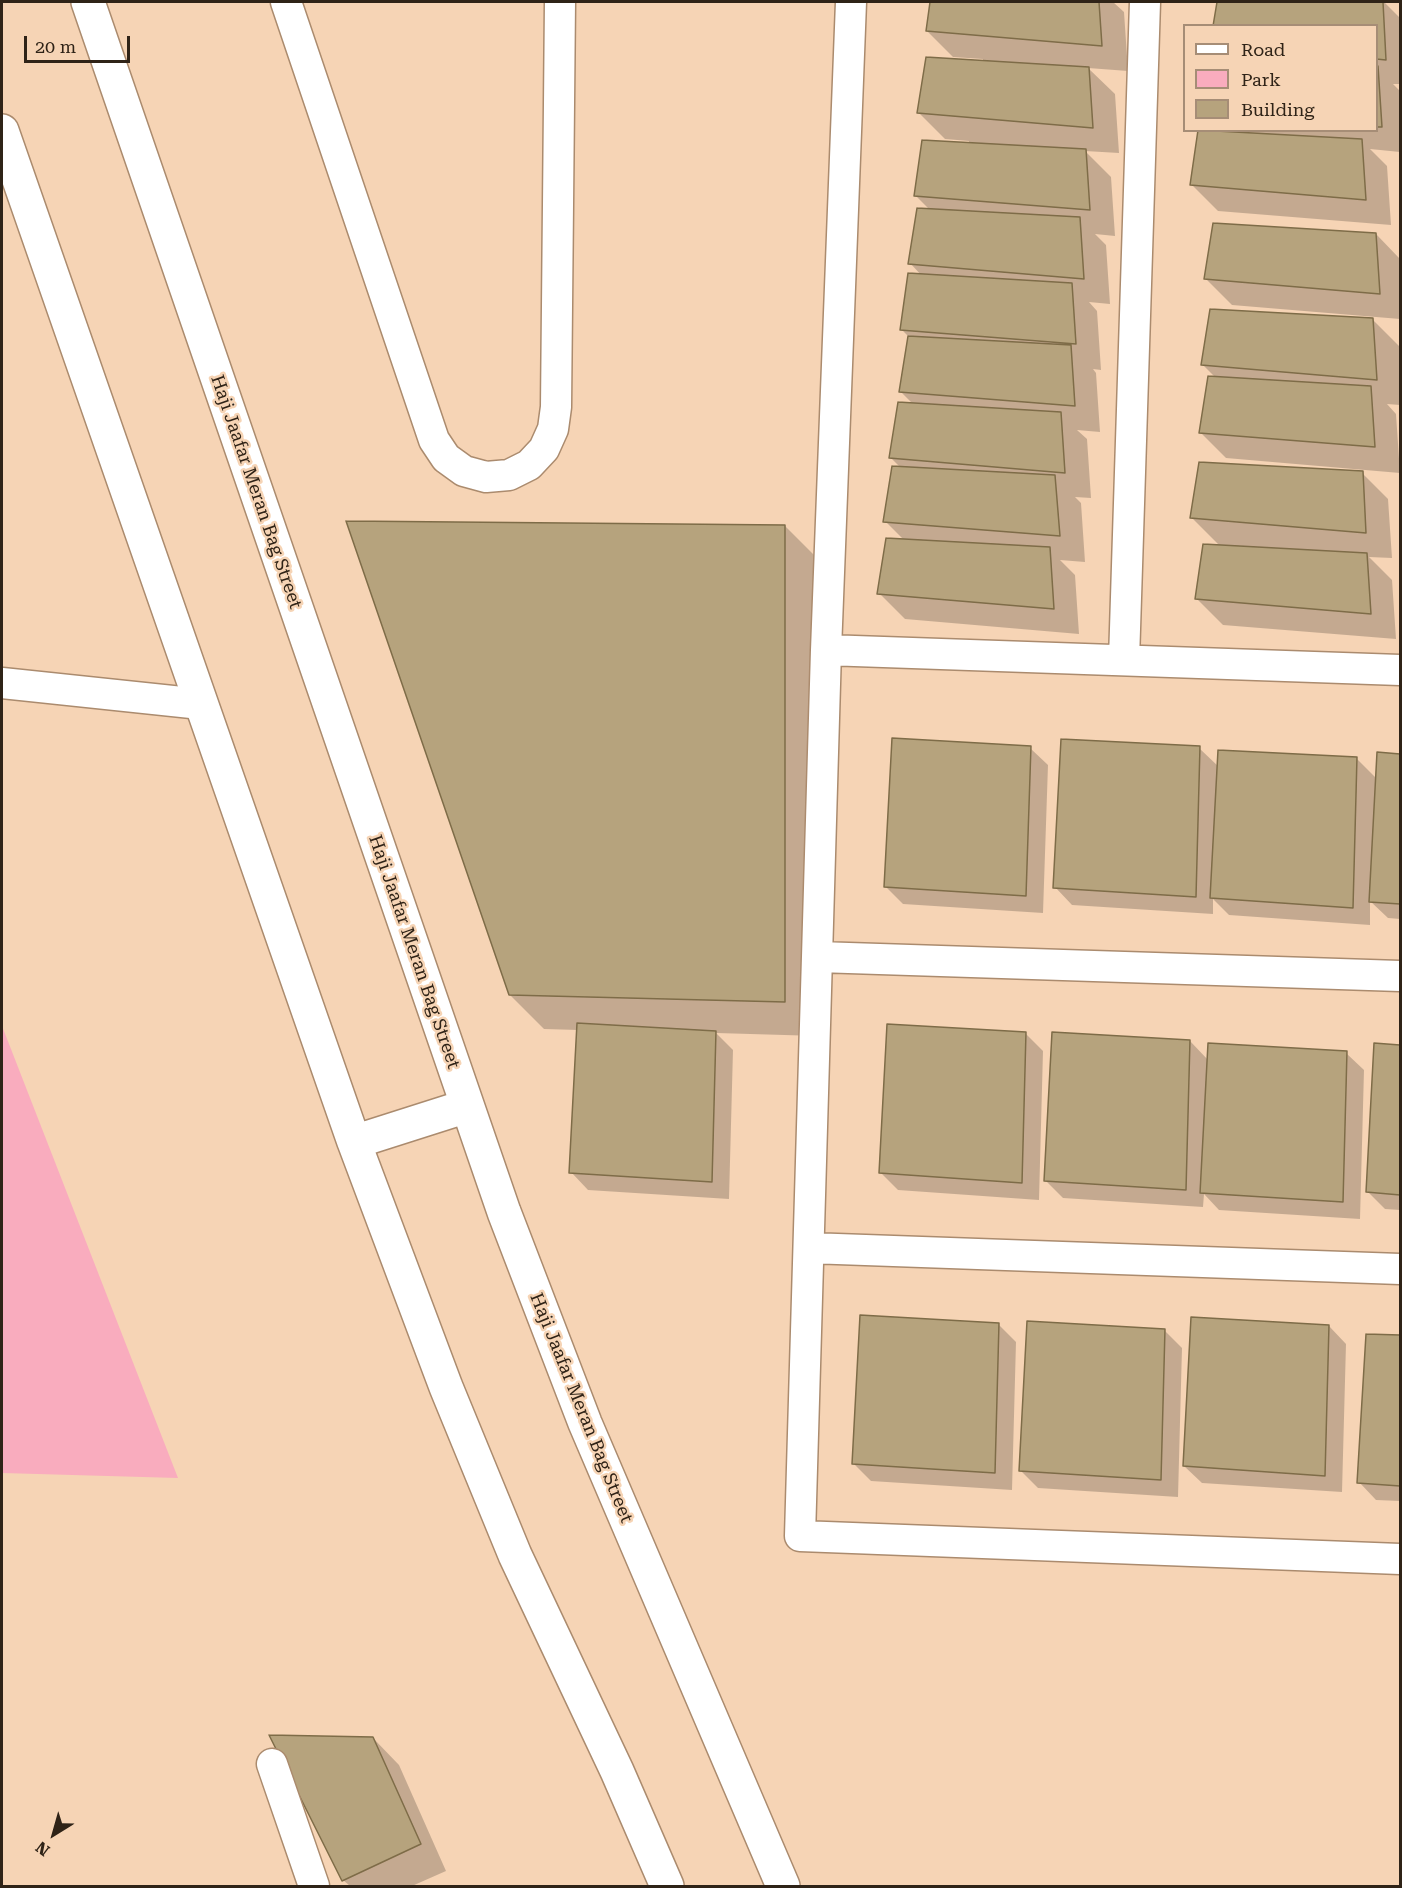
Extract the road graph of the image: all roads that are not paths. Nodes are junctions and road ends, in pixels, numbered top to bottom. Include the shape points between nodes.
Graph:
1 (88, 2) edge
2 (286, 2) edge
3 (560, 2) edge
4 (851, 2) edge
5 (1145, 2) edge
6 (2, 131) edge
7 (826, 650) junction
8 (1124, 660) junction
9 (1401, 670) edge
10 (2, 683) edge
11 (201, 704) junction
12 (818, 957) junction
13 (1401, 976) edge
14 (467, 1106) junction
15 (354, 1142) junction
16 (809, 1248) junction
17 (1401, 1269) edge
18 (1401, 1559) edge
19 (272, 1764) dead end
20 (314, 1887) edge
21 (667, 1887) edge
22 (783, 1887) edge

1 - 14 street, Haji Jaafar Meran Bag Street
2 - 3 street via 434,440 455,465 486,477 508,475 529,465 544,449 553,429
4 - 7 street
5 - 8 street
6 - 11 street
7 - 8 street
7 - 12 street
8 - 9 street
10 - 11 street
11 - 15 street
12 - 13 street
12 - 16 street
14 - 15 street
14 - 22 street, Haji Jaafar Meran Bag Street via 585,1423
15 - 21 street via 479,1472
16 - 17 street
16 - 18 street via 800,1536
19 - 20 street

